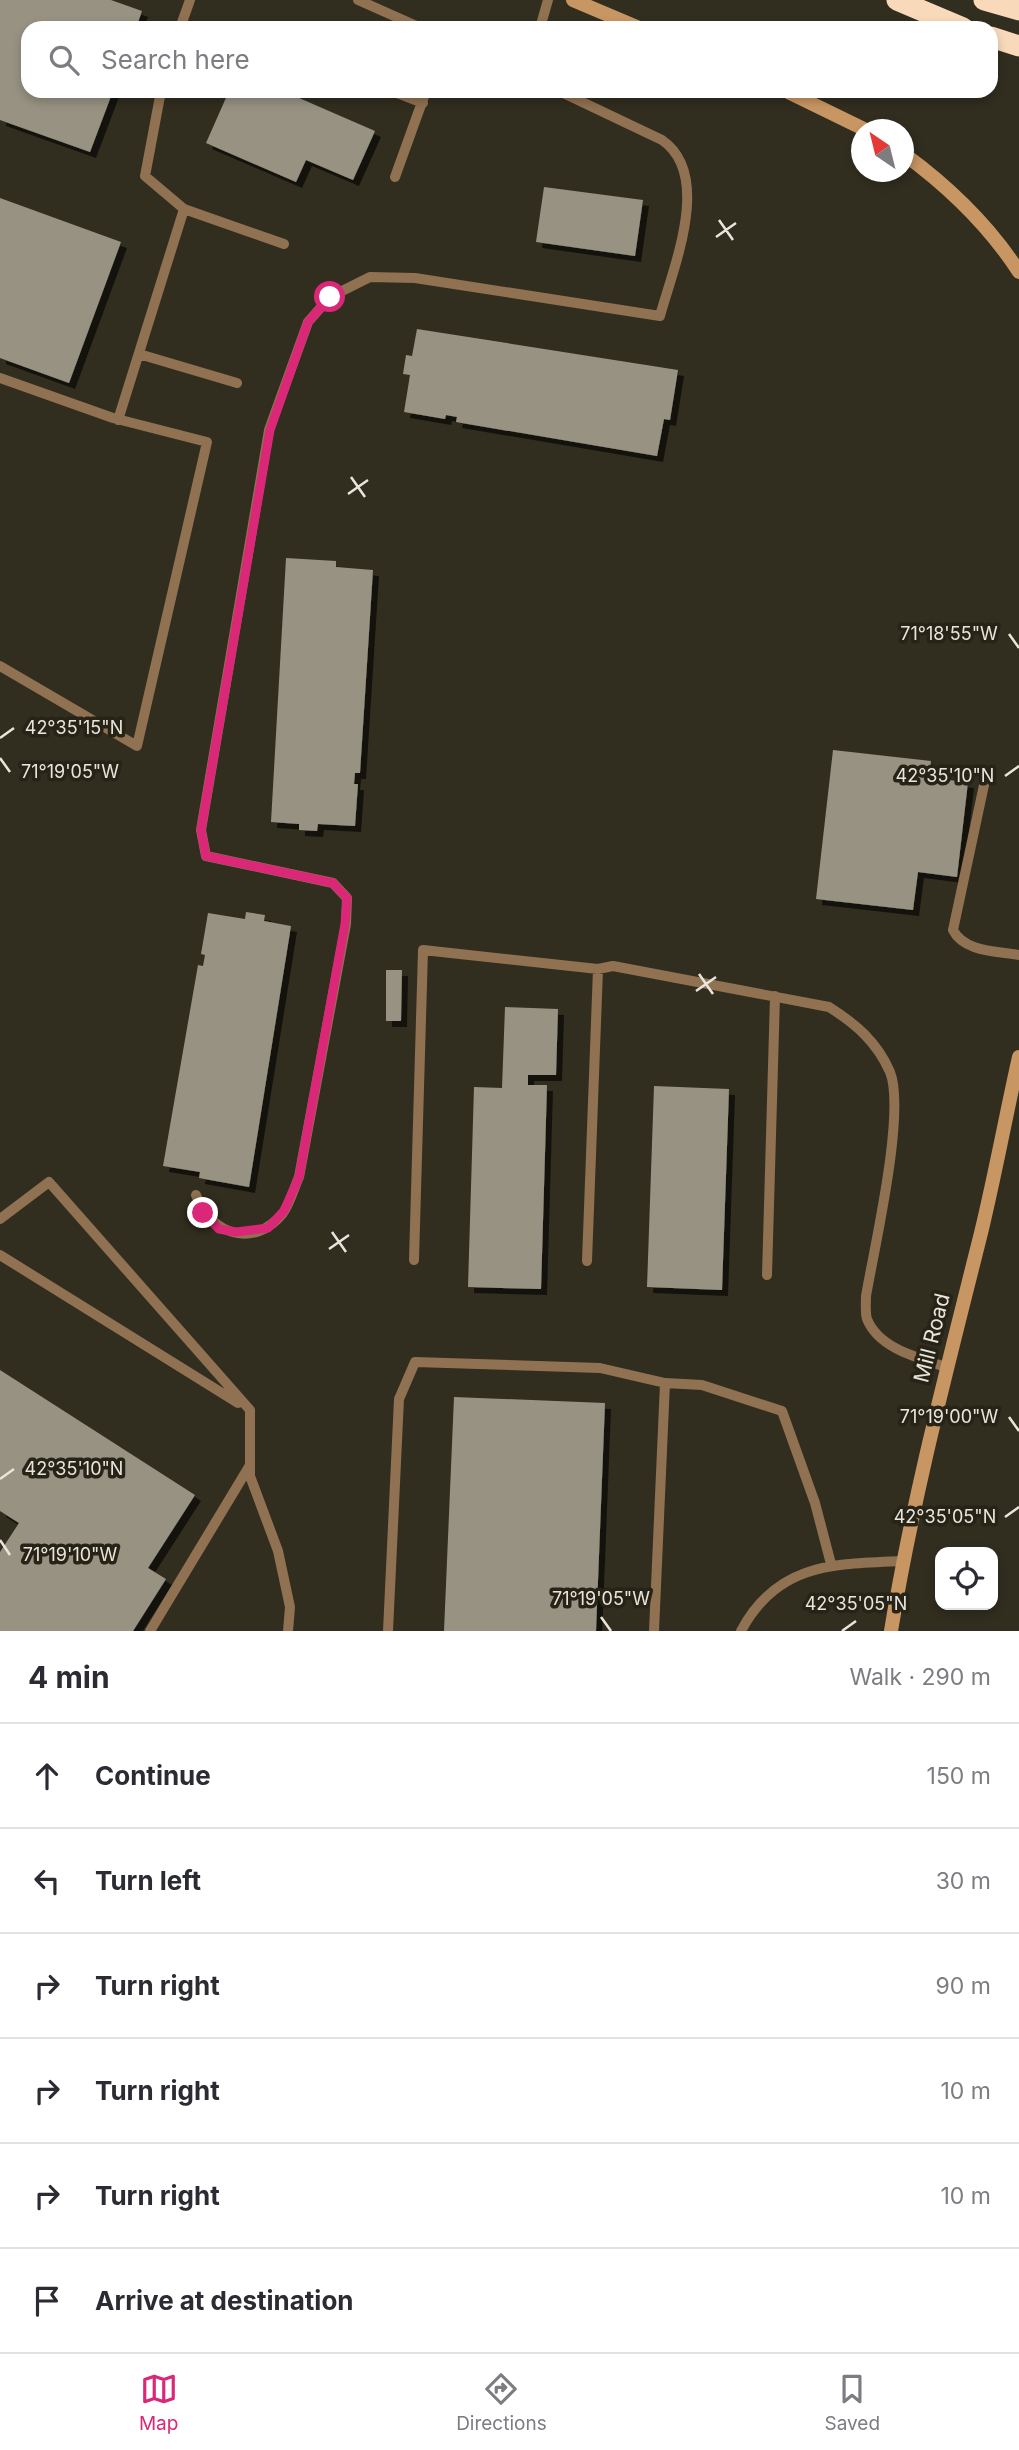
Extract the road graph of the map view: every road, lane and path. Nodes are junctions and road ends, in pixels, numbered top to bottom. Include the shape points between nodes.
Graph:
1 (190, 0) edge
2 (358, 0) edge
3 (548, 0) edge
4 (573, 0) edge
5 (897, 0) edge
6 (985, 0) edge
7 (1019, 10) edge
8 (182, 21) edge
9 (405, 21) edge
10 (542, 21) edge
11 (622, 21) edge
12 (947, 21) edge
13 (998, 39) edge
14 (1019, 46) edge
15 (160, 98) edge
16 (410, 98) edge
17 (424, 98) edge
18 (574, 98) edge
19 (800, 98) edge
20 (423, 103) junction
21 (851, 123) edge
22 (914, 162) edge
23 (395, 177) dead end
24 (184, 209) junction
25 (284, 244) dead end
26 (1019, 272) edge
27 (139, 354) junction
28 (0, 378) edge
29 (237, 383) dead end
30 (118, 420) junction
31 (0, 666) edge
32 (984, 785) dead end
33 (1019, 955) edge
34 (598, 970) junction
35 (775, 996) junction
36 (1019, 1057) edge
37 (196, 1195) dead end
38 (0, 1219) edge
39 (0, 1255) edge
40 (414, 1260) dead end
41 (587, 1261) dead end
42 (766, 1275) dead end
43 (946, 1367) junction
44 (665, 1384) junction
45 (250, 1410) junction
46 (250, 1465) junction
47 (903, 1561) junction
48 (831, 1564) junction
49 (150, 1631) edge
50 (288, 1631) edge
51 (388, 1631) edge
52 (654, 1631) edge
53 (741, 1631) edge
54 (891, 1631) edge

1 - 8 lane
2 - 9 lane
3 - 10 lane
4 - 11 main road
5 - 12 highway
6 - 7 highway
13 - 14 highway
15 - 24 lane via 145,176
16 - 20 lane
17 - 20 lane
18 - 37 lane via 662,140 684,166 688,189 682,235 660,316 415,278 370,276 330,297 308,322 270,430 201,830 206,856 333,883 347,898 345,924 299,1177 284,1211 268,1228 219,1229 203,1213
19 - 21 main road
20 - 23 lane
22 - 26 main road via 985,225
24 - 25 lane
24 - 27 lane
27 - 29 lane
27 - 30 lane
28 - 30 lane
30 - 31 lane via 207,442 137,746
32 - 33 lane via 953,930 966,944
34 - 35 lane via 613,966
34 - 40 lane via 423,950
34 - 41 lane
35 - 42 lane
35 - 43 lane via 829,1006 853,1022 875,1044 891,1075 896,1111 866,1296 867,1318 902,1353
36 - 43 main road, Mill Road via 982,1230
38 - 45 lane via 48,1182
39 - 45 lane
43 - 47 main road, Mill Road
44 - 48 lane via 702,1385 782,1411
44 - 51 lane via 600,1368 415,1362 399,1399
44 - 52 lane
45 - 46 lane
46 - 49 lane
46 - 50 lane via 278,1551 290,1607
47 - 48 lane
47 - 54 main road, Mill Road
48 - 53 lane via 789,1581 771,1594

